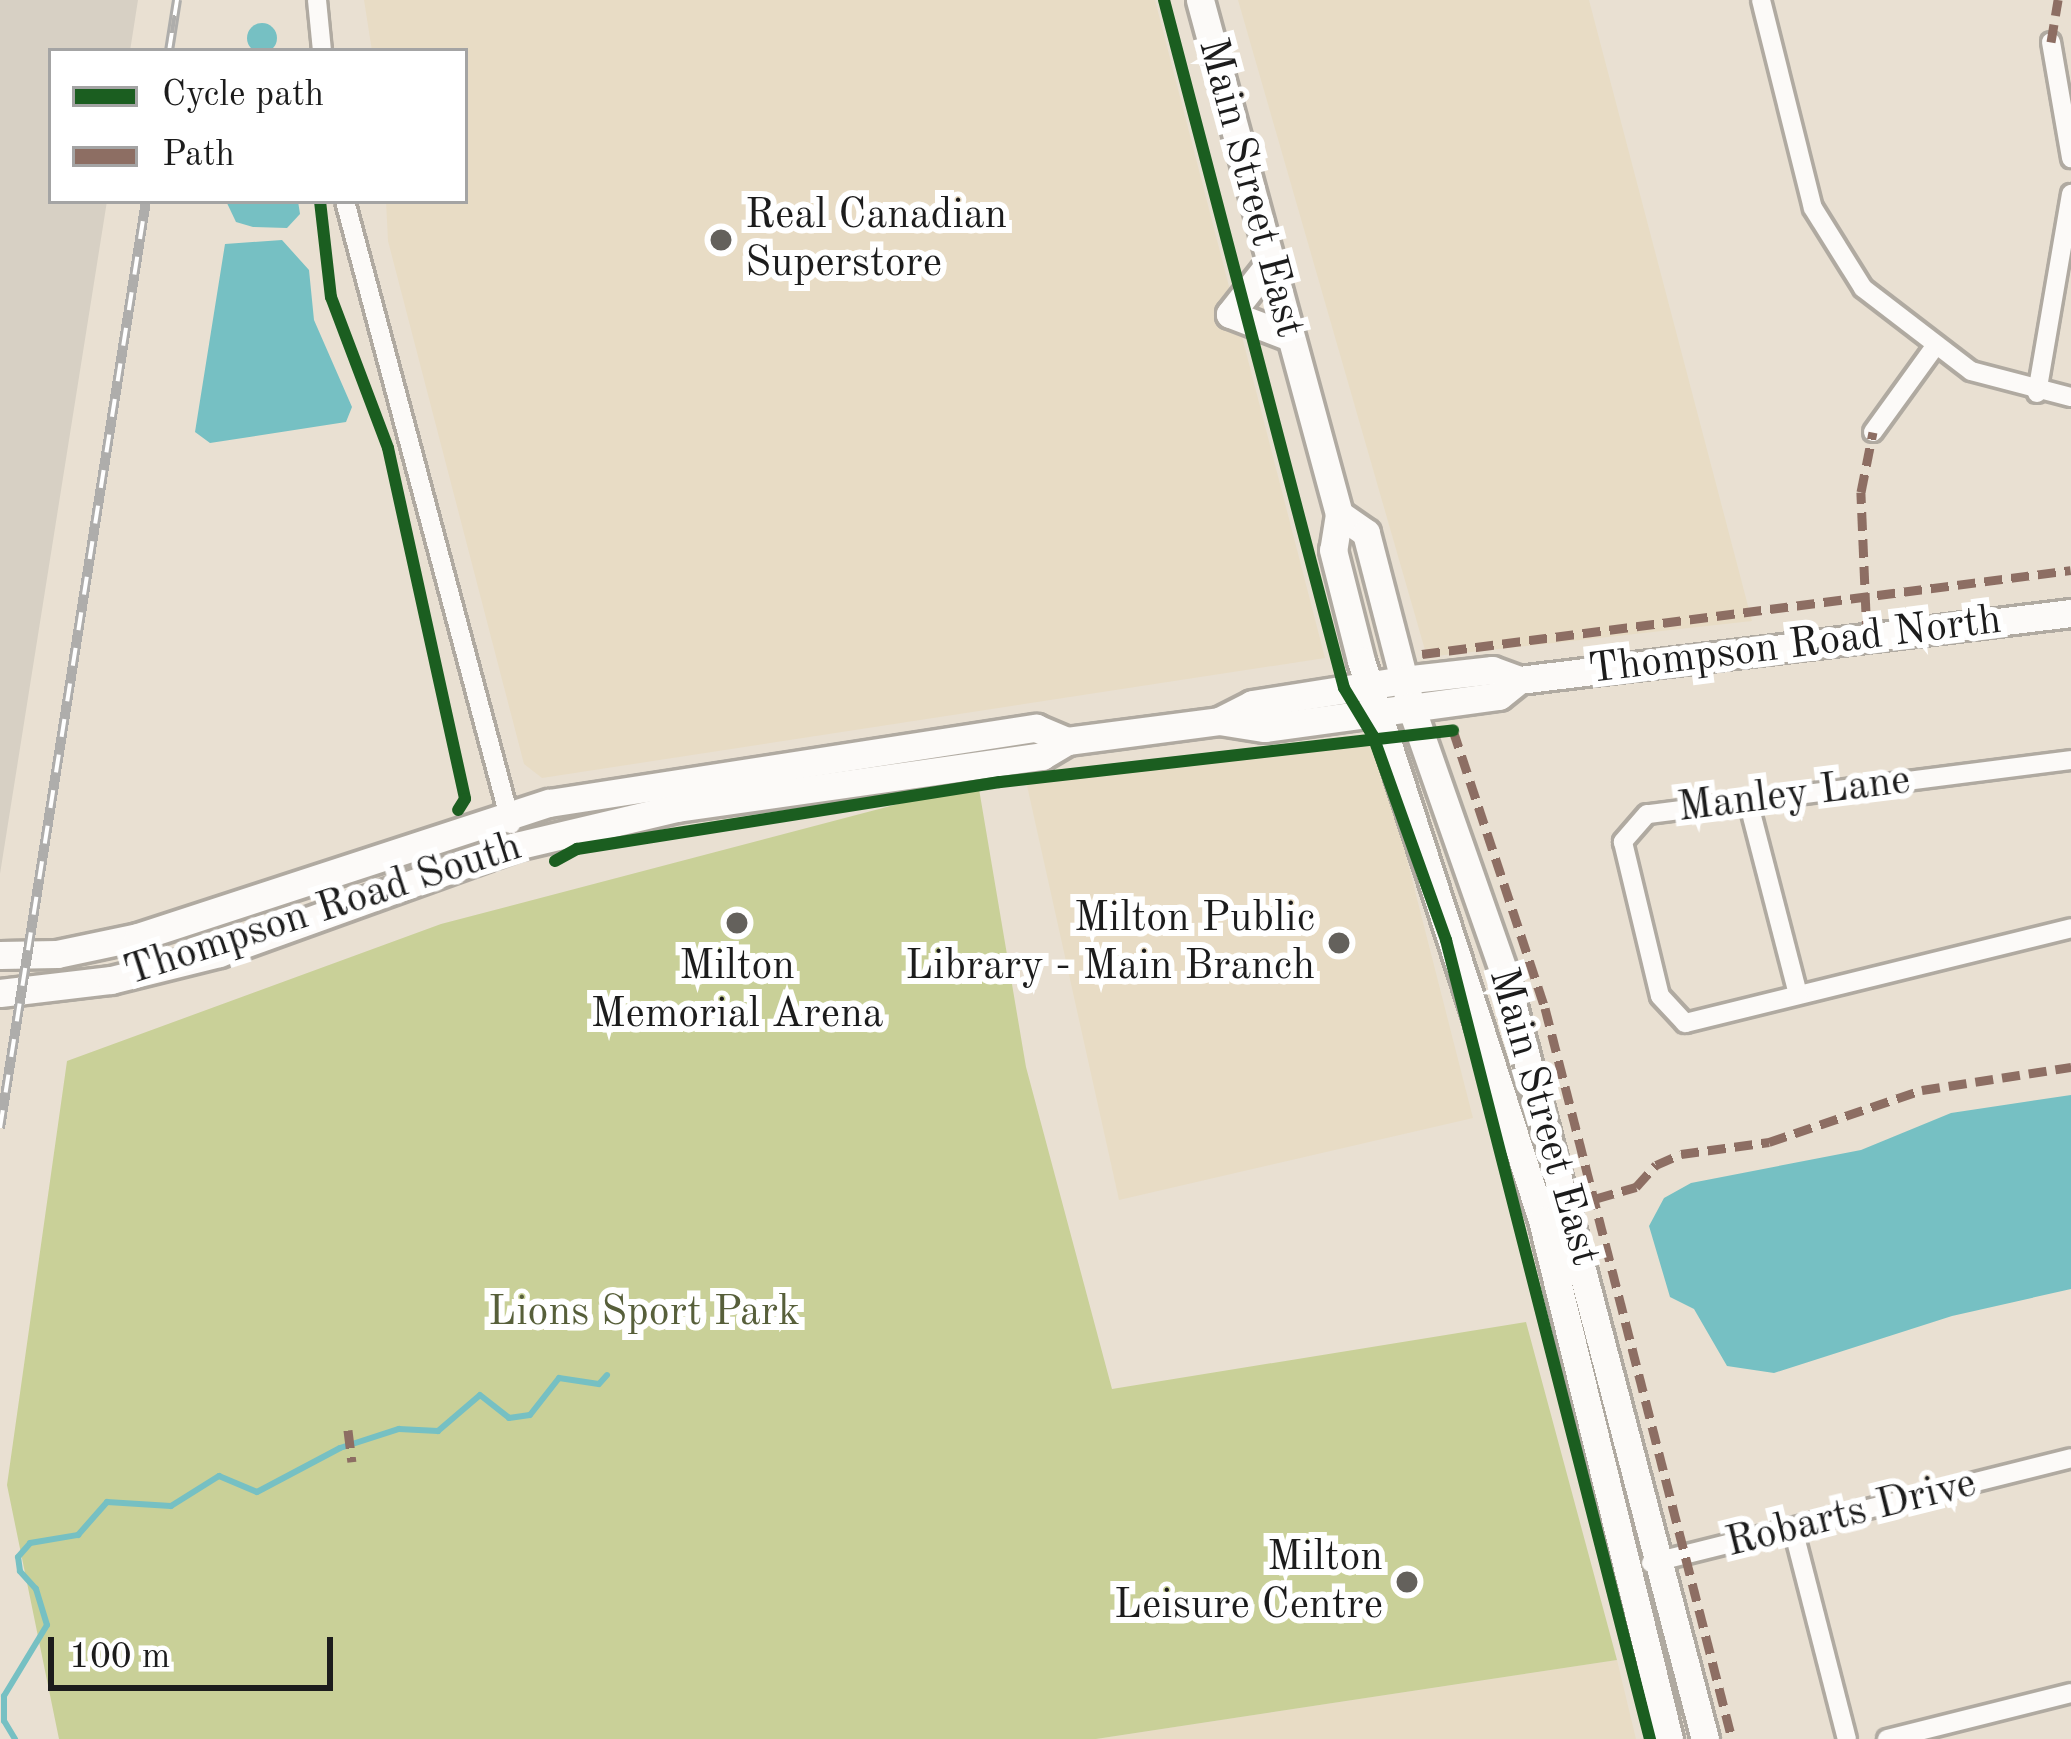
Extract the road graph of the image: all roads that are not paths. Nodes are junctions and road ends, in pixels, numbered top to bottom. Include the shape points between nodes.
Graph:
1 (317, 0) edge
2 (1200, 0) edge
3 (1761, 0) edge
4 (2051, 42) dead end
5 (322, 48) edge
6 (2071, 158) edge
7 (2071, 194) edge
8 (346, 204) edge
9 (1270, 263) junction
10 (1290, 337) junction
11 (1933, 349) junction
12 (2037, 393) junction
13 (2071, 398) edge
14 (1873, 431) dead end
15 (1339, 514) junction
16 (2071, 613) edge
17 (1391, 696) junction
18 (1067, 741) junction
19 (2071, 760) edge
20 (1748, 801) junction
21 (509, 814) junction
22 (516, 846) junction
23 (2071, 928) edge
24 (0, 955) edge
25 (0, 993) edge
26 (1798, 995) junction
27 (2071, 1458) edge
28 (1793, 1529) junction
29 (1660, 1561) junction
30 (1630, 1568) junction
31 (2071, 1693) edge
32 (1670, 1739) edge
33 (1705, 1739) edge
34 (1847, 1739) edge
35 (1887, 1739) edge

1 - 5 street
2 - 9 main road, Main Street East
3 - 11 street via 1813,208 1863,288
4 - 6 street
7 - 12 street
8 - 21 street
9 - 10 main road, Main Street East
9 - 10 main road via 1230,314
10 - 15 main road, Main Street East
11 - 12 street
11 - 14 street
12 - 13 street
15 - 17 main road, Main Street East via 1334,550
15 - 17 main road, Main Street East via 1366,533
16 - 17 main road, Thompson Road North via 1519,680 1499,696
17 - 18 main road, Thompson Road South via 1252,704 1220,721
17 - 29 main road, Main Street East via 1505,976
17 - 30 main road, Main Street East via 1542,1220
18 - 21 main road, Thompson Road South via 1036,728 805,759
18 - 22 main road, Thompson Road South via 1042,756 676,808
19 - 20 street, Manley Lane
20 - 26 street
20 - 26 street, Manley Lane via 1647,814 1627,830 1623,852 1654,976 1663,1005 1685,1023
21 - 22 street
21 - 24 main road, Thompson Road South via 158,932 57,954
22 - 25 main road, Thompson Road South via 219,952 111,980
23 - 26 street, Manley Lane
27 - 28 street, Robarts Drive
28 - 29 street, Robarts Drive
28 - 34 street
29 - 30 street, Robarts Drive
29 - 33 main road, Main Street East
30 - 32 main road, Main Street East
31 - 35 street

